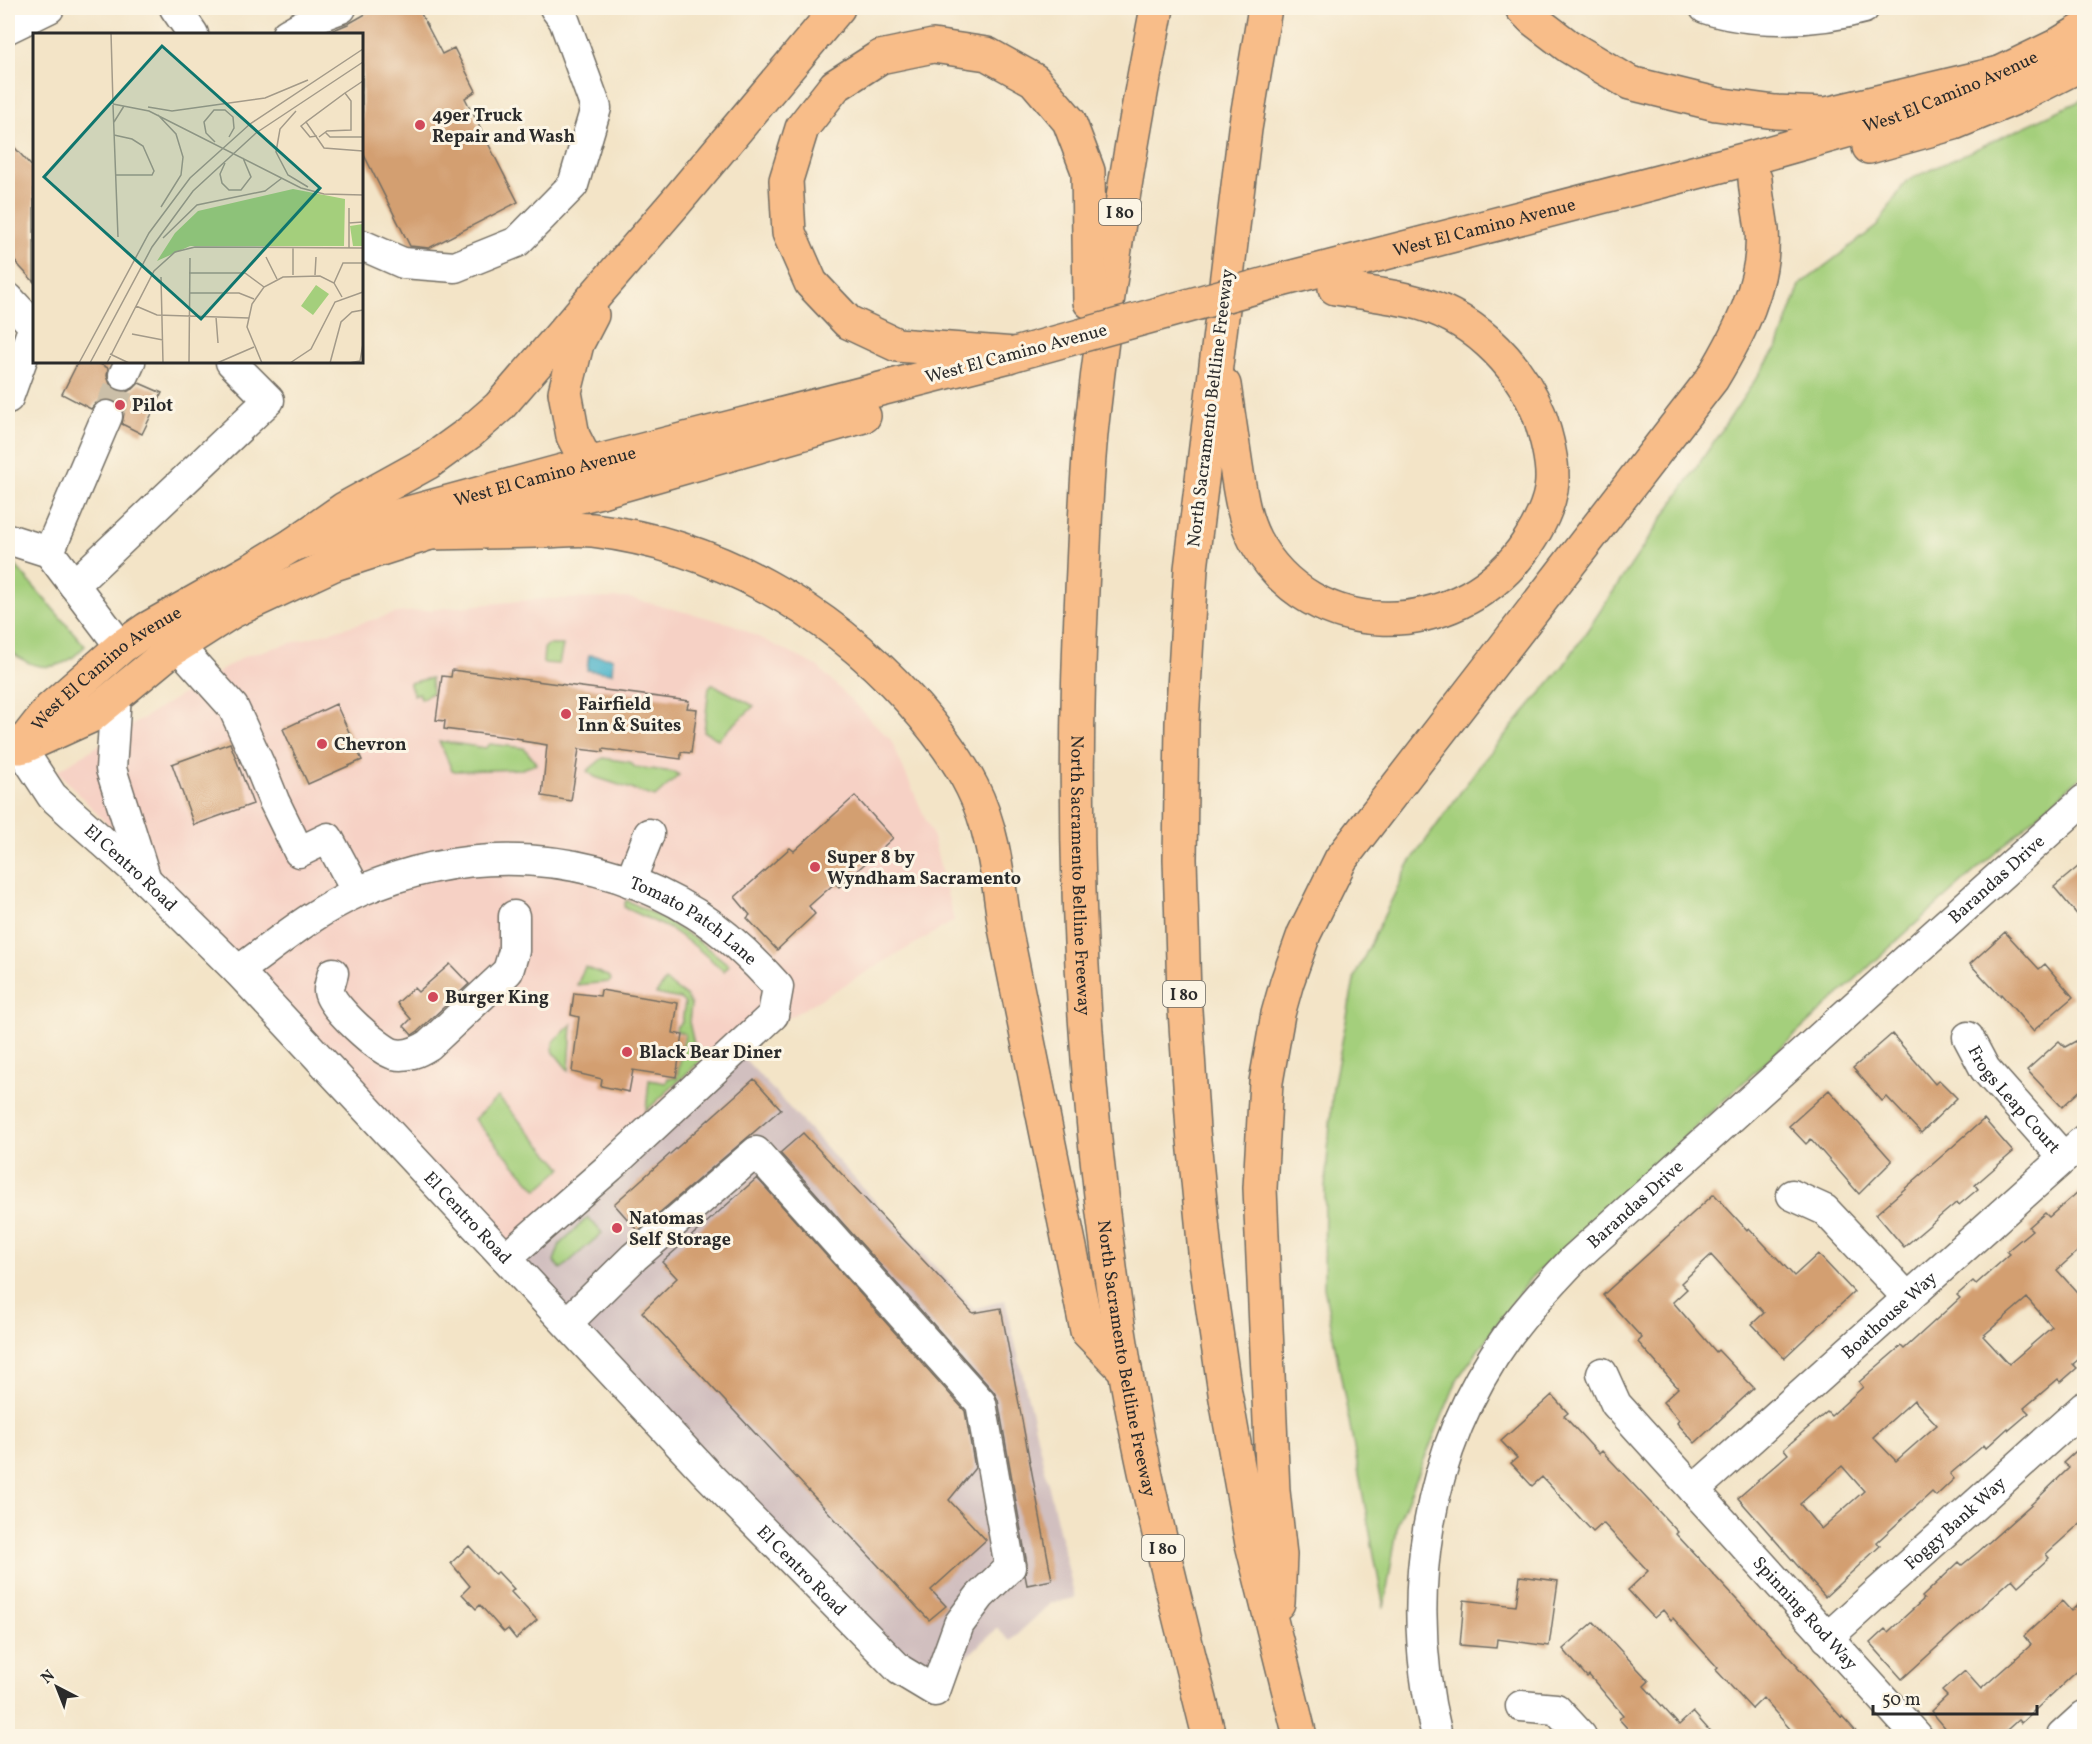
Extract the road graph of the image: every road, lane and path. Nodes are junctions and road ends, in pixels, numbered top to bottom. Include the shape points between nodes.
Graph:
1 (49, 8) edge
2 (175, 8) edge
3 (341, 8) edge
4 (555, 8) edge
5 (838, 8) edge
6 (1157, 8) edge
7 (1265, 8) edge
8 (1522, 8) edge
9 (1705, 8) edge
10 (1864, 8) edge
11 (8, 28) edge
12 (2085, 29) edge
13 (192, 33) edge
14 (289, 33) edge
15 (2085, 63) edge
16 (2000, 73) junction
17 (1751, 169) junction
18 (675, 203) junction
19 (363, 245) edge
20 (1335, 288) junction
21 (1280, 292) junction
22 (8, 298) edge
23 (33, 325) edge
24 (33, 328) edge
25 (1218, 342) junction
26 (232, 363) edge
27 (1017, 363) junction
28 (9, 385) edge
29 (107, 416) tunnel mouth
30 (1092, 418) junction
31 (595, 477) junction
32 (430, 533) junction
33 (8, 539) edge
34 (294, 544) junction
35 (49, 552) junction
36 (74, 585) junction
37 (178, 646) junction
38 (121, 647) junction
39 (116, 695) junction
40 (14, 743) edge
41 (2085, 800) edge
42 (649, 834) dead end
43 (146, 879) junction
44 (630, 882) junction
45 (357, 892) junction
46 (514, 916) dead end
47 (238, 971) junction
48 (333, 973) dead end
49 (1968, 1037) dead end
50 (2074, 1149) edge
51 (1792, 1195) dead end
52 (506, 1258) junction
53 (1908, 1298) junction
54 (567, 1323) junction
55 (1125, 1370) junction
56 (1602, 1373) dead end
57 (2085, 1407) edge
58 (1694, 1490) junction
59 (1827, 1638) junction
60 (1277, 1640) junction
61 (1521, 1706) dead end
62 (2085, 1716) edge
63 (1209, 1737) edge
64 (1300, 1737) edge
65 (1437, 1737) edge
66 (1581, 1737) edge
67 (1917, 1737) edge
68 (2062, 1737) edge

1 - 11 street
2 - 13 street
3 - 14 street via 317,16
4 - 19 street via 564,20 596,108 573,185 517,242 455,267 403,264
5 - 18 main road
6 - 30 main road, North Sacramento Beltline Freeway / I 80 via 1128,164
7 - 25 main road, North Sacramento Beltline Freeway / I 80
8 - 16 main road via 1568,46 1630,83 1716,104 1826,114
9 - 10 street via 1778,19
12 - 16 main road, West El Camino Avenue
15 - 17 main road, West El Camino Avenue via 1954,123
16 - 17 main road, West El Camino Avenue via 1892,118
17 - 20 main road, West El Camino Avenue
17 - 21 main road, West El Camino Avenue
17 - 60 main road via 1762,231 1760,260 1750,303 1729,351 1712,379 1341,859 1304,934 1287,982 1266,1082 1260,1188 1273,1491 1280,1555
18 - 31 main road via 590,318 577,344 564,392 573,436
18 - 34 main road via 500,407 429,462 344,509
20 - 21 main road, West El Camino Avenue
20 - 25 main road via 1413,301 1463,323 1497,349 1520,377 1534,404 1550,458 1551,489 1542,517 1513,562 1490,584 1466,599 1438,611 1409,617 1360,617 1325,606 1281,576 1246,520
21 - 27 main road, West El Camino Avenue
22 - 23 street
24 - 28 street
25 - 60 main road, North Sacramento Beltline Freeway / I 80 via 1191,569 1182,723 1184,995 1206,1262 1252,1544
26 - 36 street via 269,400
27 - 30 main road via 897,345 848,322 811,283 789,233 786,180 802,128 835,86 880,57 933,46 987,54 1034,80 1069,121 1088,171
27 - 31 main road, West El Camino Avenue
29 - 35 street
30 - 55 main road, North Sacramento Beltline Freeway / I 80 via 1079,651 1079,888 1094,1133
31 - 32 main road, West El Camino Avenue
31 - 34 main road, West El Camino Avenue
32 - 37 main road, West El Camino Avenue via 334,564 231,612
32 - 55 main road via 590,530 692,553 734,569 814,614 887,674 926,718 972,788 985,822 1087,1331
33 - 35 street
34 - 38 main road, West El Camino Avenue
35 - 36 street
36 - 38 street
37 - 39 main road, West El Camino Avenue
37 - 45 street via 233,708 299,852 328,838
38 - 40 main road, West El Camino Avenue
39 - 40 main road, West El Camino Avenue via 91,716
39 - 43 street via 111,769
40 - 43 street, El Centro Road via 52,796
41 - 65 street, Barandas Drive via 1574,1259 1508,1335 1481,1378 1456,1431 1429,1520 1420,1621 1424,1672
42 - 44 street
43 - 47 street, El Centro Road
44 - 45 street, Tomato Patch Lane via 580,866 489,860 422,870
44 - 52 street, Tomato Patch Lane via 697,915 739,947 778,987 772,1016
45 - 47 street, Tomato Patch Lane via 315,915
46 - 48 street via 514,951 508,971 429,1045 416,1052 386,1052 356,1027 331,999
47 - 52 street, El Centro Road
49 - 50 street, Frogs Leap Court via 1985,1069
50 - 53 street, Boathouse Way
51 - 53 street via 1826,1210
52 - 54 street, El Centro Road
53 - 58 street, Boathouse Way
54 - 54 street, El Centro Road via 710,1477 900,1670 935,1691 959,1624 980,1596 1010,1568 981,1403 756,1152 634,1257
55 - 63 main road, North Sacramento Beltline Freeway / I 80 via 1142,1460
56 - 58 street, Spinning Rod Way via 1616,1404
57 - 59 street, Foggy Bank Way
58 - 59 street, Spinning Rod Way
59 - 67 street, Spinning Rod Way
60 - 64 main road, North Sacramento Beltline Freeway / I 80
61 - 66 street via 1556,1709
62 - 68 street

